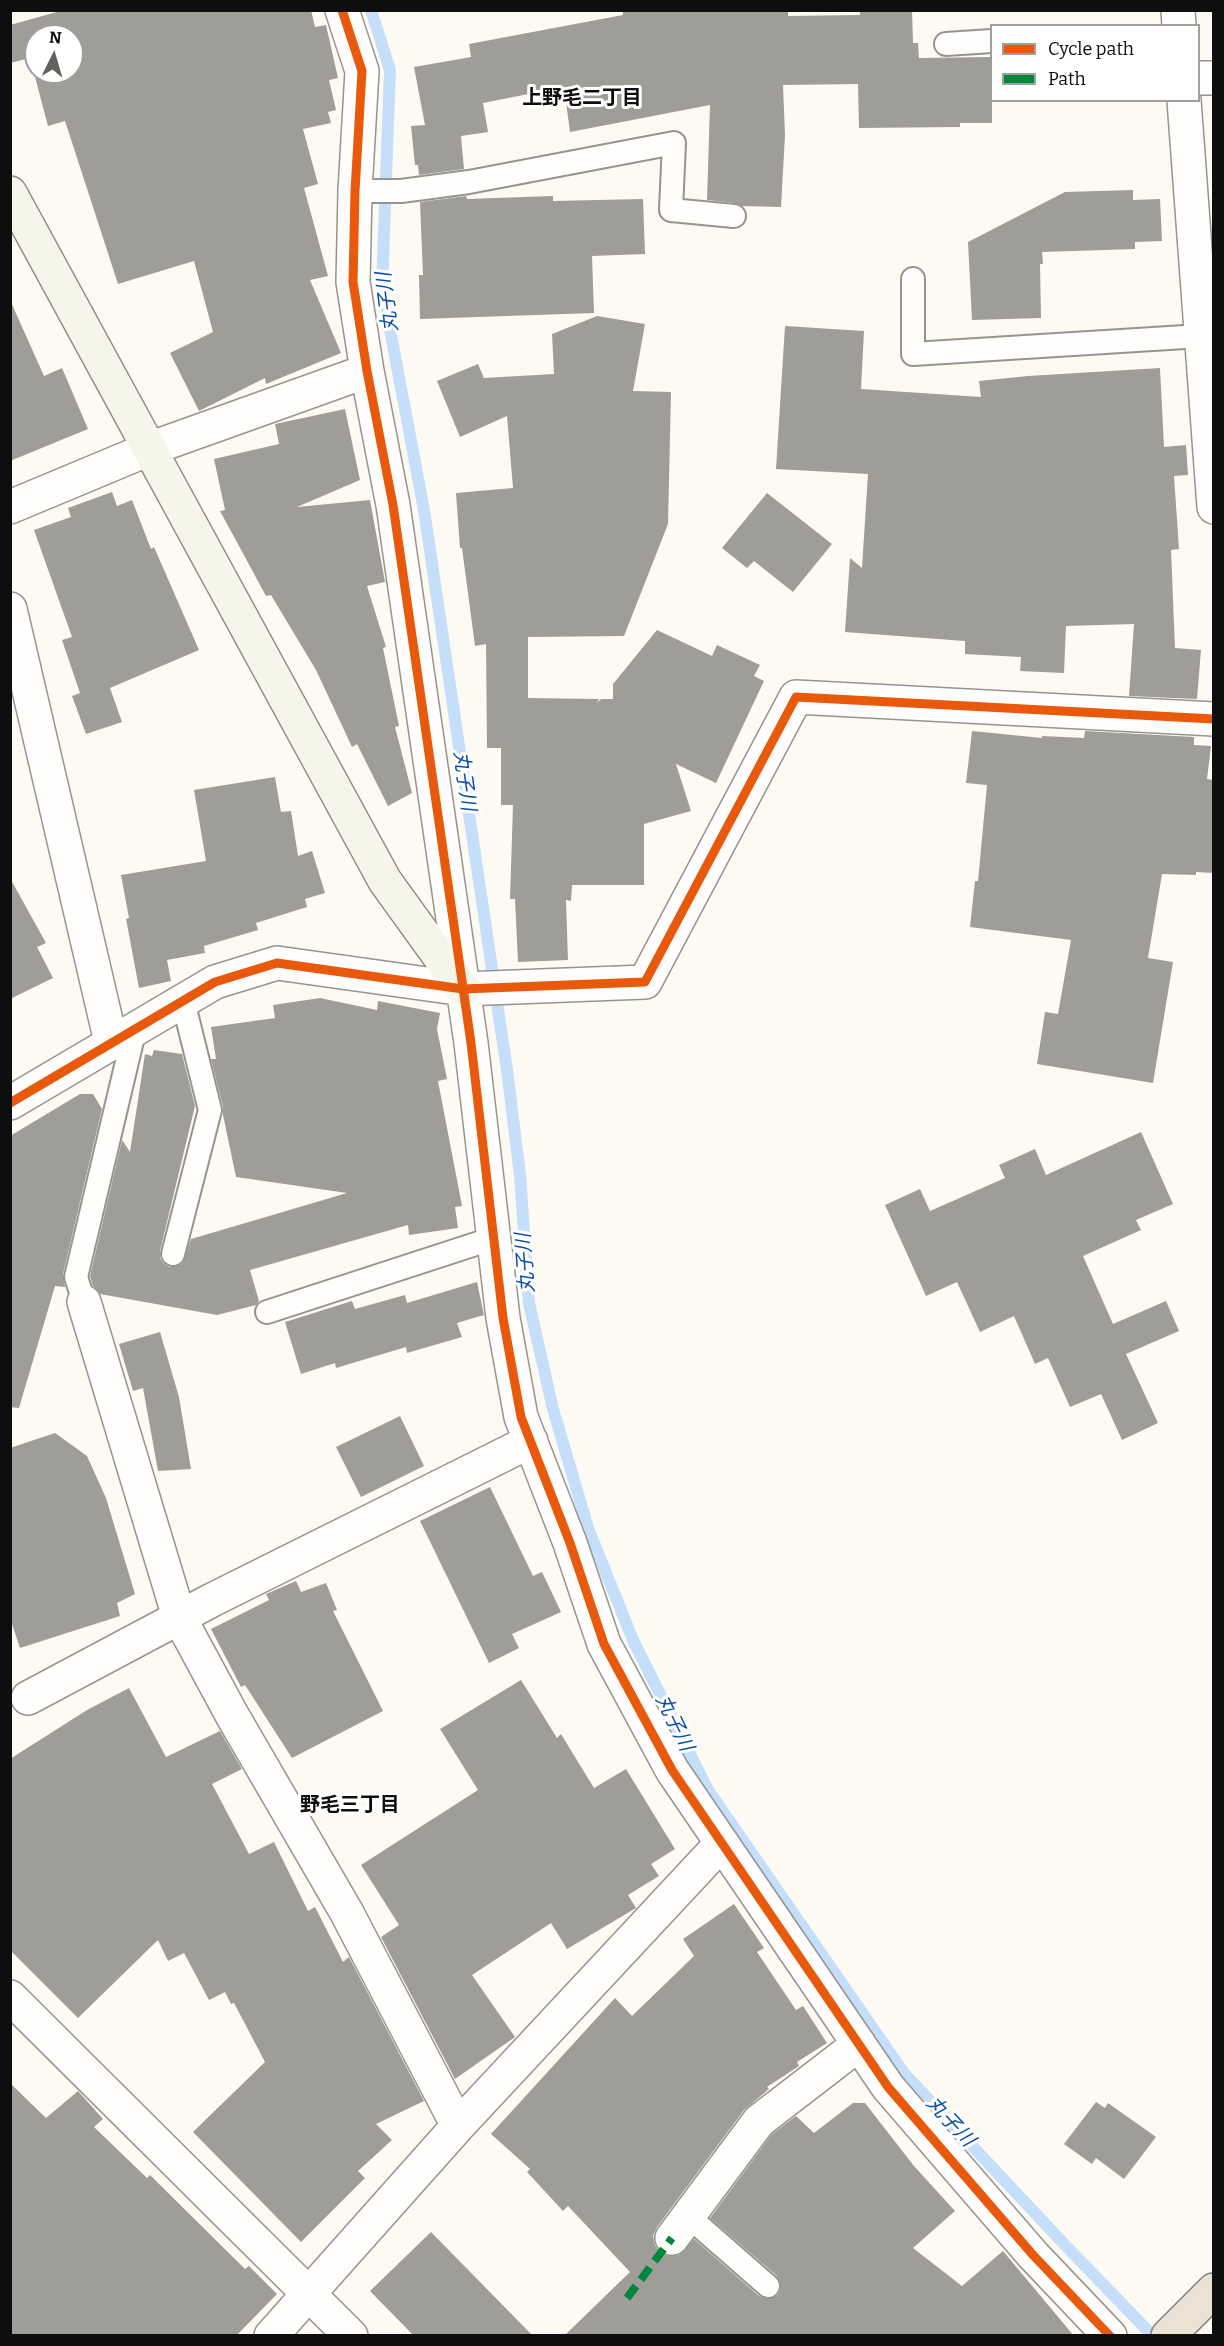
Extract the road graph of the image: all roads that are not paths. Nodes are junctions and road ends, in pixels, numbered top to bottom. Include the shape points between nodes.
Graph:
1 (342, 10) edge
2 (990, 41) edge
3 (946, 44) dead end
4 (1184, 102) edge
5 (361, 191) junction
6 (10, 193) edge
7 (734, 216) dead end
8 (913, 279) dead end
9 (1201, 336) junction
10 (367, 371) junction
11 (1209, 374) edge
12 (149, 449) junction
13 (10, 507) edge
14 (1214, 507) edge
15 (10, 609) edge
16 (1214, 719) edge
17 (463, 989) junction
18 (183, 1001) junction
19 (123, 1035) junction
20 (10, 1103) edge
21 (494, 1238) junction
22 (173, 1254) dead end
23 (84, 1302) joint
24 (267, 1312) dead end
25 (531, 1440) junction
26 (179, 1617) junction
27 (28, 1698) dead end
28 (722, 1843) junction
29 (10, 1997) edge
30 (859, 2044) junction
31 (458, 2126) junction
32 (680, 2227) joint
33 (768, 2286) dead end
34 (1214, 2290) edge
35 (309, 2294) junction
36 (271, 2336) edge
37 (351, 2336) edge
38 (1110, 2336) edge
39 (1168, 2336) edge

1 - 5 street via 362,71
2 - 3 lane
4 - 9 street
5 - 7 lane via 401,191 469,182 675,143 671,210
5 - 10 street via 353,282
6 - 12 street
8 - 9 lane via 913,354
9 - 11 street
10 - 12 street
10 - 17 street via 393,505
11 - 14 street
12 - 13 street
12 - 17 street via 385,881
15 - 19 street
16 - 17 street via 796,697 645,982
17 - 18 street via 277,963 215,982
17 - 21 street
18 - 19 street
18 - 22 lane via 210,1110
19 - 20 street
19 - 23 lane via 76,1277
21 - 24 lane
21 - 25 street via 503,1318 521,1417
23 - 26 street
25 - 26 street
25 - 28 street via 604,1644 672,1770
26 - 27 street
26 - 31 street via 347,1913
28 - 30 street
28 - 31 street
29 - 35 street
30 - 32 street via 759,2121
30 - 38 street via 888,2087 1033,2255
31 - 35 street
32 - 33 lane
34 - 39 highway
35 - 36 street
35 - 37 street

